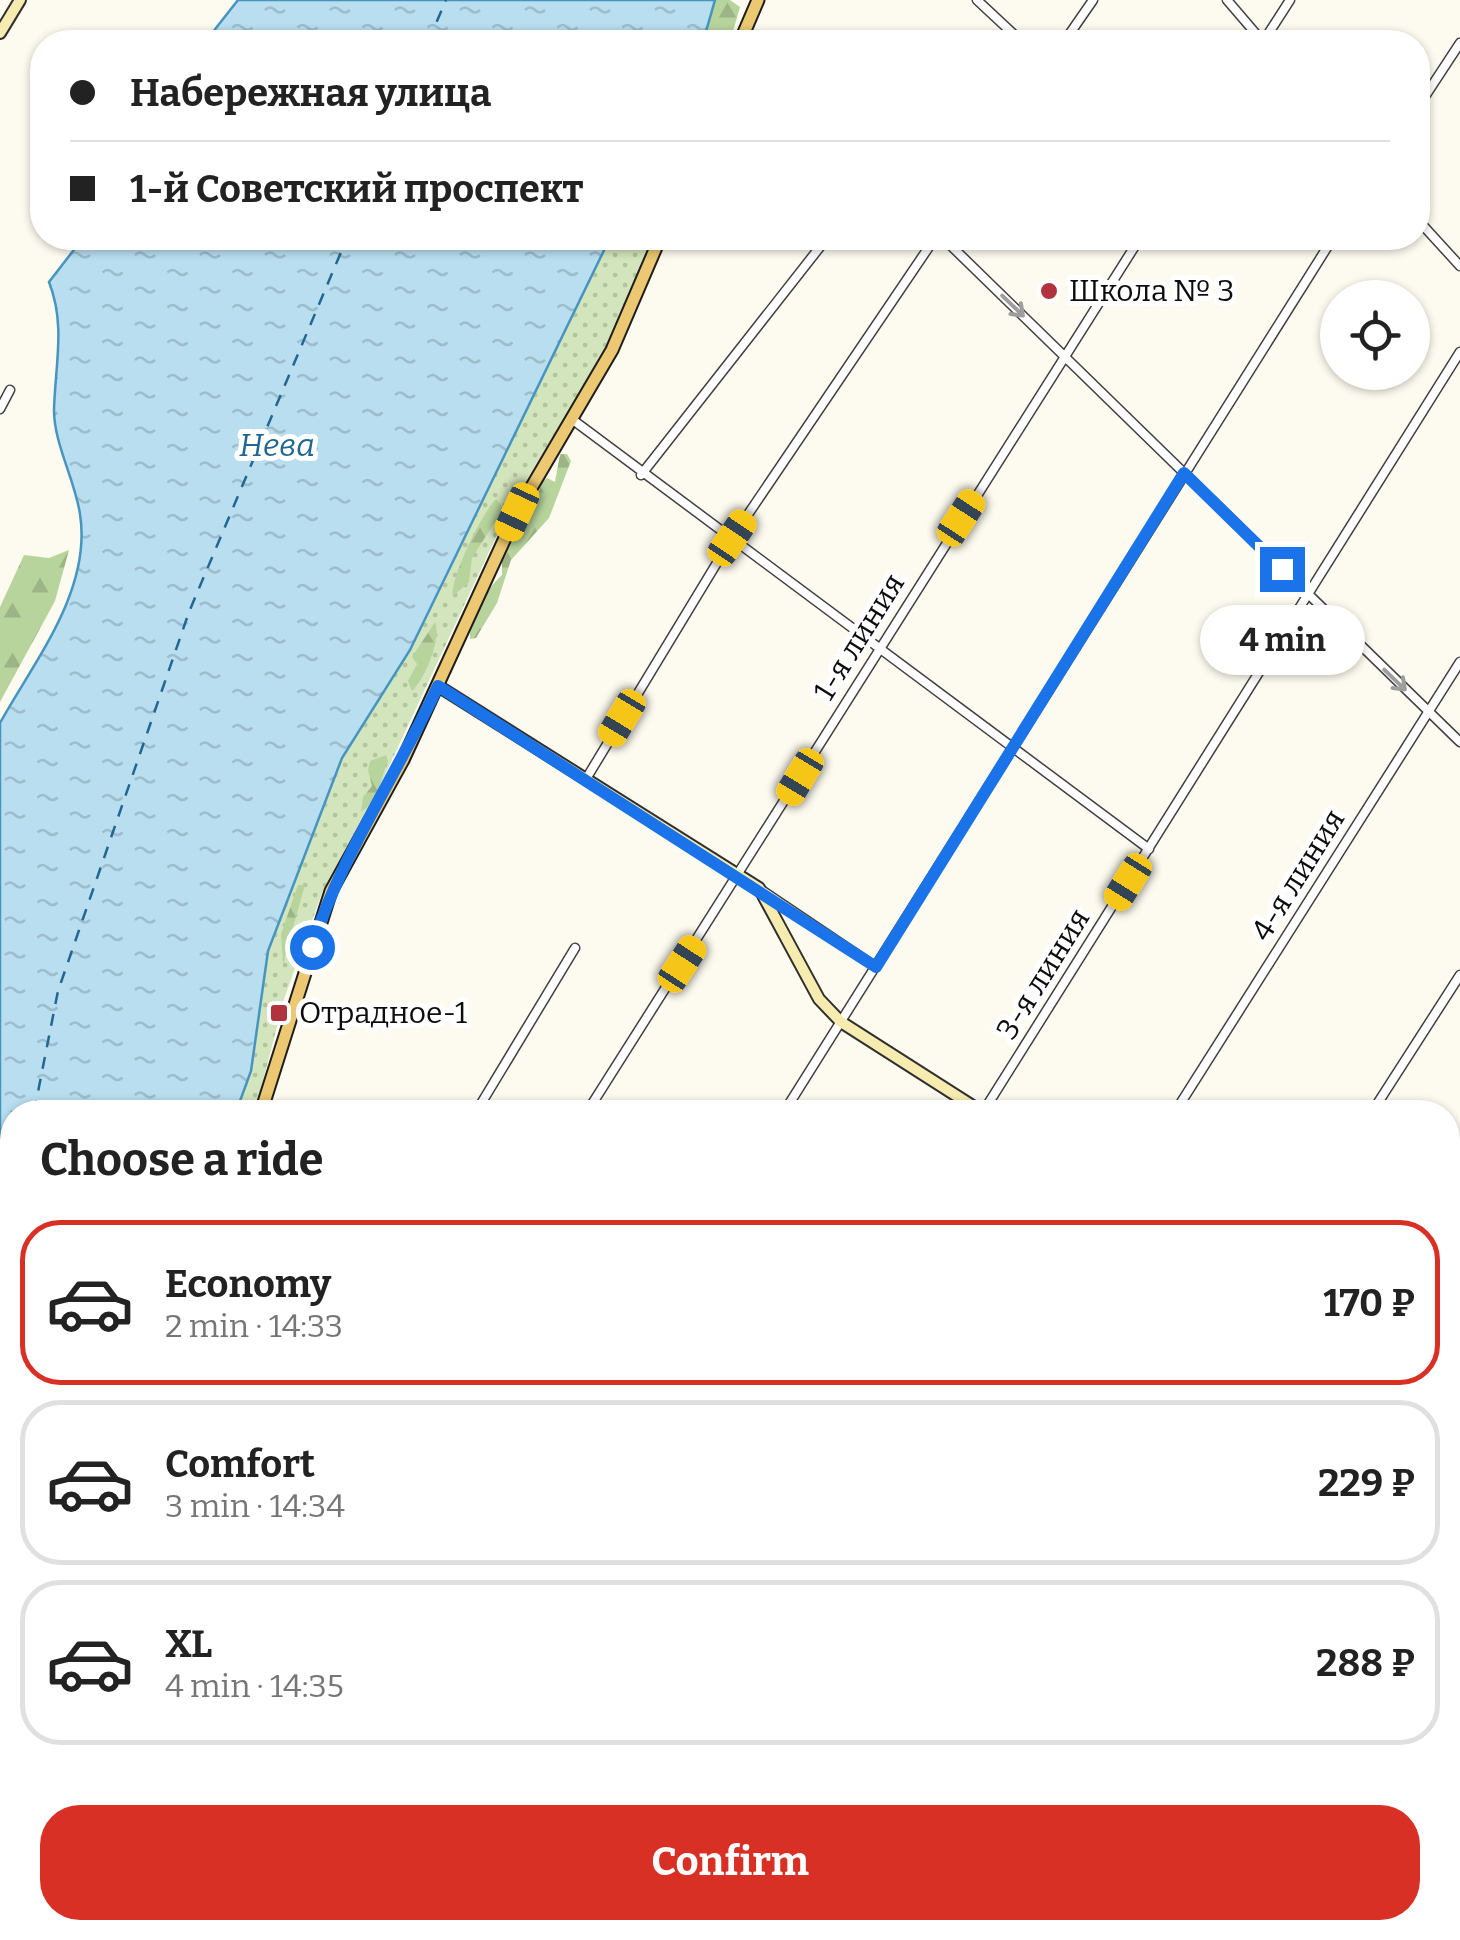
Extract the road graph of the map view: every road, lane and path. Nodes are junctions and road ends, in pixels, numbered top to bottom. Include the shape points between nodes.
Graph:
1 (20, 0) edge
2 (758, 0) edge
3 (976, 0) edge
4 (1093, 0) edge
5 (1227, 0) edge
6 (1290, 0) edge
7 (745, 30) edge
8 (1009, 30) edge
9 (1072, 30) edge
10 (1253, 30) edge
11 (1271, 30) edge
12 (0, 33) edge
13 (1460, 42) edge
14 (1430, 88) edge
15 (1430, 233) edge
16 (655, 250) edge
17 (818, 250) edge
18 (927, 250) edge
19 (955, 250) edge
20 (1132, 250) edge
21 (1325, 250) edge
22 (1460, 266) edge
23 (1460, 352) edge
24 (1064, 356) junction
25 (10, 390) dead end
26 (0, 409) edge
27 (573, 420) junction
28 (1184, 473) junction
29 (641, 475) junction
30 (732, 538) junction
31 (1306, 593) junction
32 (879, 646) junction
33 (1460, 662) edge
34 (438, 686) junction
35 (1428, 712) junction
36 (1460, 742) edge
37 (1012, 748) junction
38 (586, 778) junction
39 (1149, 849) junction
40 (740, 876) junction
41 (759, 888) junction
42 (575, 948) dead end
43 (876, 967) junction
44 (1460, 975) edge
45 (841, 1022) junction
46 (265, 1100) edge
47 (483, 1100) edge
48 (595, 1100) edge
49 (792, 1100) edge
50 (963, 1100) edge
51 (990, 1100) edge
52 (1183, 1100) edge
53 (1380, 1100) edge

1 - 12 street
2 - 7 main road
3 - 8 street
4 - 9 street
5 - 10 street
6 - 11 street
13 - 14 street
15 - 22 street
16 - 27 main road
17 - 29 street
18 - 30 street
19 -> 24 street
20 - 24 street, 1-я линия
21 - 28 street
23 - 31 street, 3-я линия
24 - 28 street
24 - 32 street, 1-я линия
25 - 26 street
27 - 29 street
27 - 34 main road via 517,512
28 - 31 street
28 - 37 street
29 - 30 street
30 - 32 street
30 - 38 street
31 -> 35 street
31 - 39 street, 3-я линия
32 - 37 street
32 - 40 street, 1-я линия
33 - 35 street, 4-я линия
34 - 38 street
34 - 46 main road via 331,891
35 - 36 street
35 - 52 street, 4-я линия
37 - 39 street
37 - 43 street
38 - 40 street
39 - 51 street, 3-я линия
40 - 41 street
40 - 48 street, 1-я линия
41 - 43 street
41 - 45 street via 819,999
42 - 47 street
43 - 45 street
44 - 53 street
45 - 49 street
45 - 50 street

